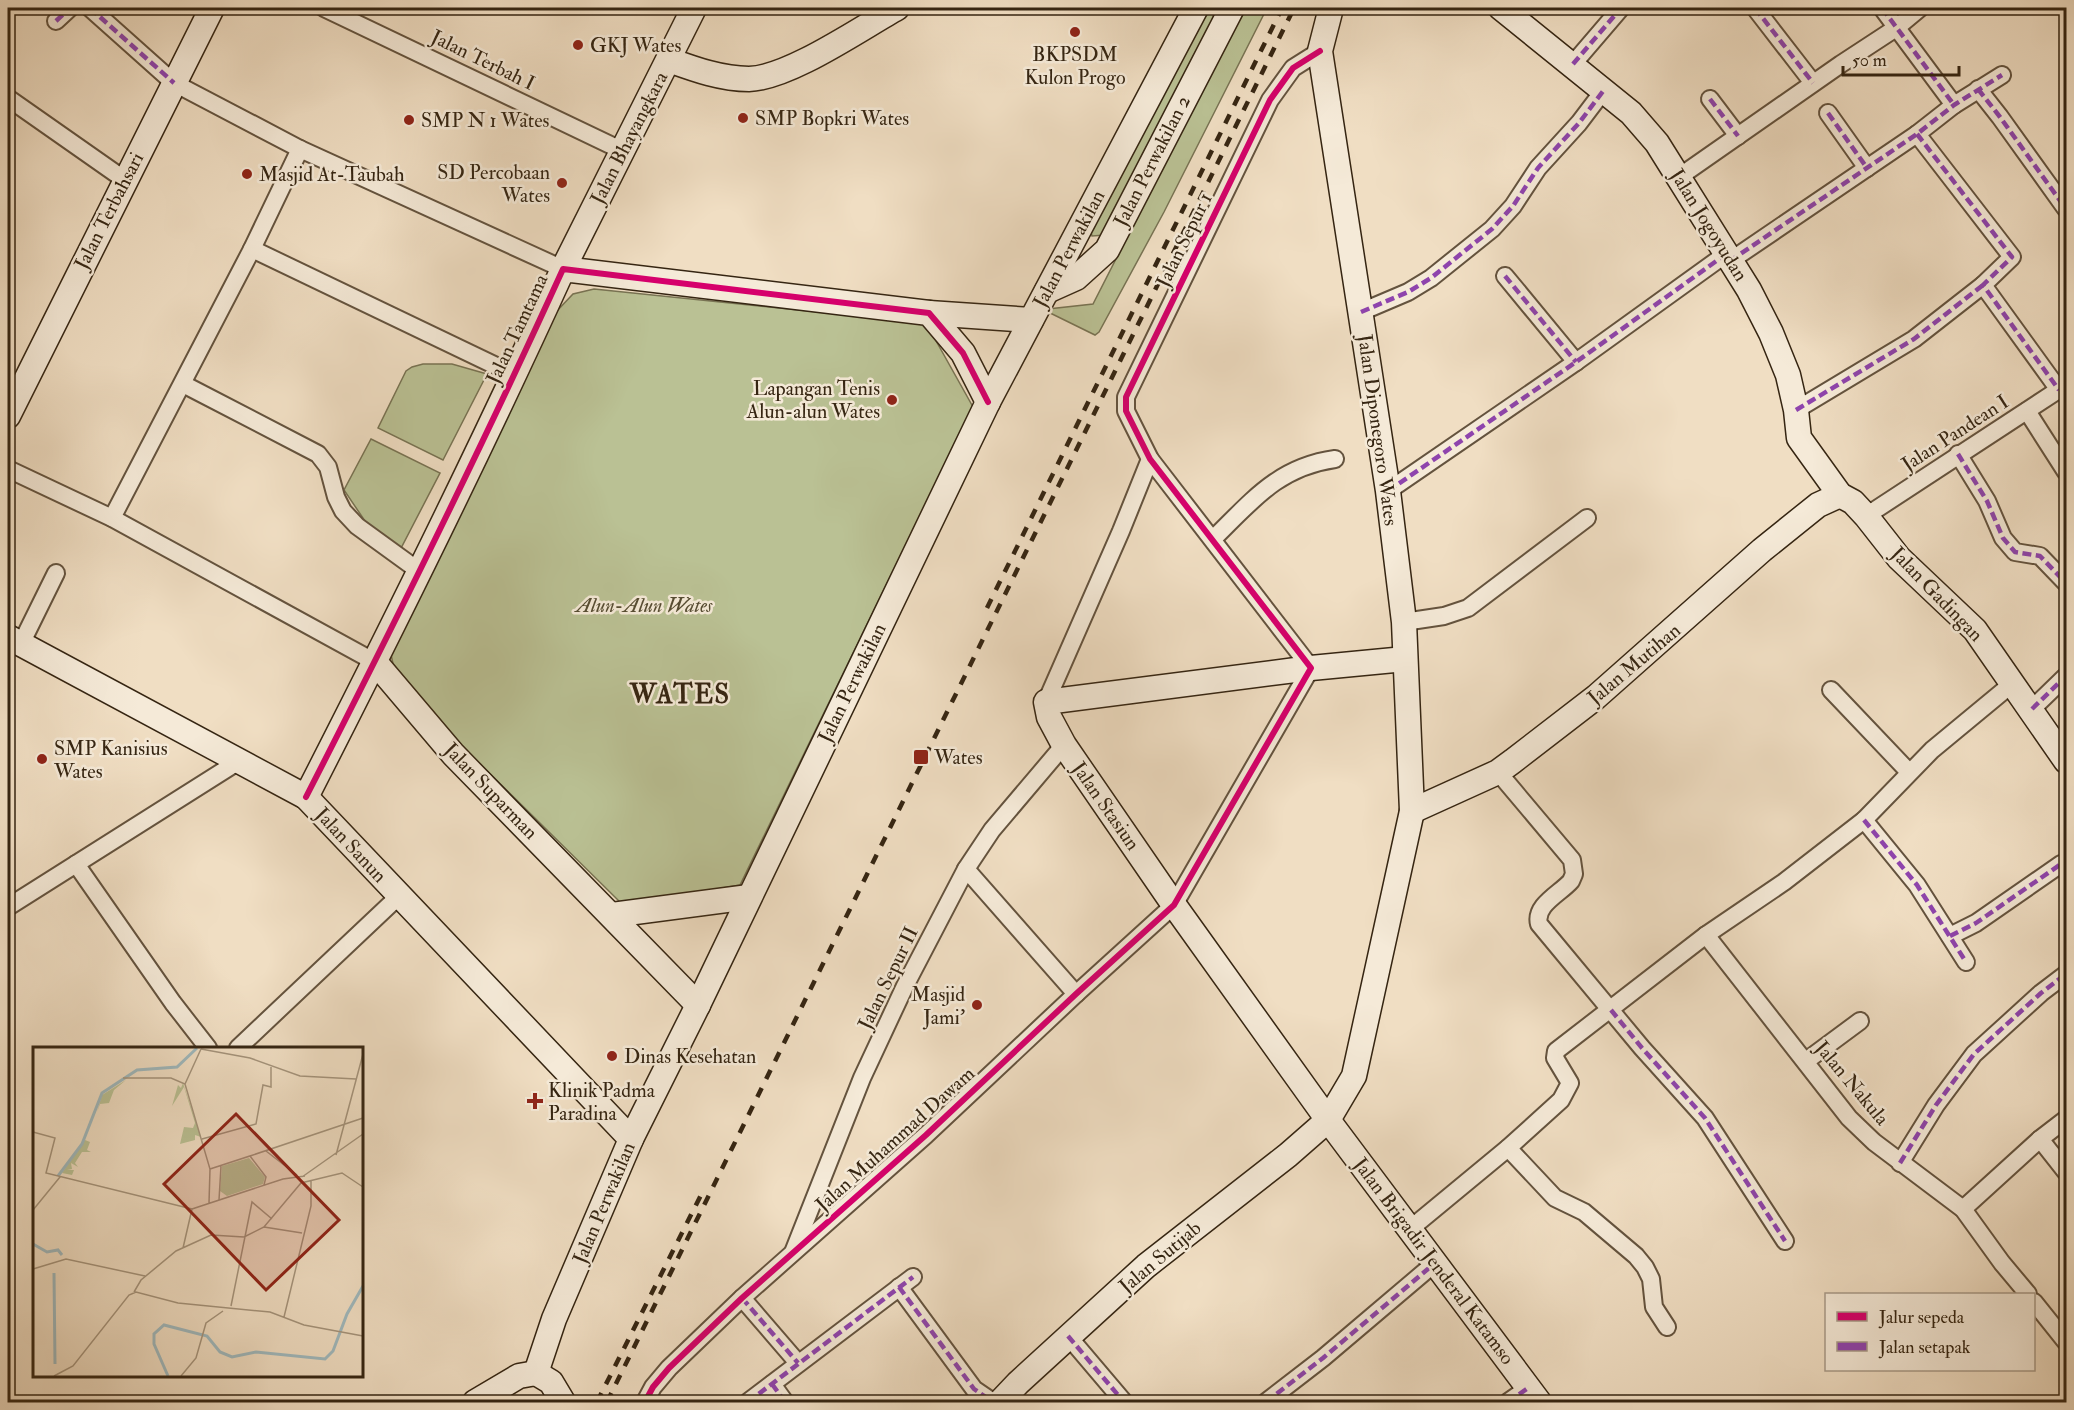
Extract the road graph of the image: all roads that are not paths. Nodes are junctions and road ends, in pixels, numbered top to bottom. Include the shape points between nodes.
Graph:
1 (70, 8) edge
2 (90, 8) edge
3 (212, 8) edge
4 (324, 8) edge
5 (694, 8) edge
6 (897, 8) edge
7 (1196, 8) edge
8 (1232, 8) edge
9 (1331, 8) edge
10 (1502, 8) edge
11 (1621, 8) edge
12 (1755, 8) edge
13 (1882, 8) edge
14 (1920, 8) edge
15 (56, 21) dead end
16 (1896, 28) junction
17 (1320, 51) junction
18 (669, 60) junction
19 (1572, 64) junction
20 (2002, 75) dead end
21 (174, 83) junction
22 (1813, 83) junction
23 (1978, 89) junction
24 (1604, 90) junction
25 (8, 98) edge
26 (1710, 99) dead end
27 (1954, 105) junction
28 (1828, 113) dead end
29 (1917, 134) junction
30 (1738, 136) junction
31 (300, 149) junction
32 (623, 151) junction
33 (1867, 168) junction
34 (1679, 177) junction
35 (125, 180) junction
36 (2067, 209) edge
37 (252, 249) junction
38 (1728, 258) junction
39 (563, 269) junction
40 (1505, 276) dead end
41 (1983, 285) junction
42 (1047, 291) junction
43 (1361, 312) junction
44 (929, 313) junction
45 (1032, 320) junction
46 (1576, 362) junction
47 (515, 375) junction
48 (183, 384) junction
49 (2063, 388) edge
50 (988, 402) junction
51 (1796, 410) junction
52 (2027, 411) junction
53 (8, 416) edge
54 (1958, 454) junction
55 (1150, 459) junction
56 (1335, 459) dead end
57 (8, 469) edge
58 (2067, 472) edge
59 (1388, 491) junction
60 (1840, 495) junction
61 (1866, 516) junction
62 (111, 518) junction
63 (1587, 518) dead end
64 (1213, 539) junction
65 (419, 571) junction
66 (56, 573) dead end
67 (2067, 583) edge
68 (1404, 622) junction
69 (14, 640) edge
70 (1406, 659) junction
71 (375, 662) junction
72 (1311, 668) junction
73 (2067, 676) edge
74 (2013, 682) junction
75 (1831, 690) dead end
76 (1046, 702) junction
77 (2032, 709) junction
78 (1064, 745) junction
79 (239, 761) junction
80 (2067, 761) edge
81 (1498, 772) junction
82 (1909, 772) junction
83 (306, 797) junction
84 (1412, 811) junction
85 (1864, 820) junction
86 (76, 864) junction
87 (2061, 864) dead end
88 (966, 869) junction
89 (399, 896) junction
90 (749, 897) junction
91 (1174, 906) junction
92 (8, 908) edge
93 (612, 915) junction
94 (1706, 935) junction
95 (1950, 936) junction
96 (1966, 962) dead end
97 (2067, 974) edge
98 (1076, 994) junction
99 (698, 1005) junction
100 (1611, 1010) junction
101 (1860, 1021) dead end
102 (207, 1047) edge
103 (239, 1047) edge
104 (1806, 1061) junction
105 (2067, 1119) edge
106 (1328, 1120) junction
107 (631, 1138) junction
108 (2040, 1139) junction
109 (1508, 1148) junction
110 (1900, 1163) junction
111 (2067, 1172) edge
112 (1963, 1209) junction
113 (1410, 1229) junction
114 (1785, 1241) dead end
115 (793, 1254) junction
116 (1435, 1263) junction
117 (913, 1276) dead end
118 (899, 1287) junction
119 (2027, 1293) edge
120 (742, 1298) junction
121 (2035, 1303) edge
122 (1667, 1327) dead end
123 (1068, 1336) junction
124 (2067, 1342) edge
125 (798, 1363) junction
126 (536, 1373) junction
127 (772, 1384) junction
128 (1534, 1395) edge
129 (475, 1402) edge
130 (564, 1402) edge
131 (645, 1402) edge
132 (748, 1402) edge
133 (785, 1402) edge
134 (993, 1402) edge
135 (1000, 1402) edge
136 (1124, 1402) edge
137 (1266, 1402) edge
138 (1508, 1402) edge

1 - 15 street
2 - 21 street
3 - 21 street, Jalan Terbahsari
4 - 32 street, Jalan Terbah I
5 - 18 street, Jalan Bhayangkara
6 - 18 street via 817,54 768,76 732,78
7 - 42 street, Jalan Perwakilan
8 - 42 street, Jalan Perwakilan 2 via 1107,250 1076,278
9 - 17 street
10 - 19 street, Jalan Jogoyudan
11 - 19 street
12 - 22 street
13 - 16 street
14 - 16 street
16 - 22 street
16 - 27 street
17 - 43 street, Jalan Diponegoro Wates
17 - 55 street, Jalan Sepur 1 via 1293,68 1270,100 1126,397 1126,411
18 - 32 street, Jalan Bhayangkara
19 - 24 street, Jalan Jogoyudan
20 - 23 street
21 - 31 street
21 - 35 street, Jalan Terbahsari
22 - 30 street
23 - 27 street
23 - 36 street
24 - 34 street, Jalan Jogoyudan via 1657,143
24 - 43 street via 1492,229 1431,278
25 - 35 street
26 - 30 street
27 - 29 street
28 - 33 street
29 - 33 street
29 - 41 street via 2012,257
30 - 34 street
31 - 37 street
31 - 39 street
32 - 39 street, Jalan Bhayangkara
33 - 38 street
34 - 38 street, Jalan Jogoyudan
35 - 53 street, Jalan Terbahsari
37 - 47 street
37 - 48 street
38 - 46 street
38 - 51 street, Jalan Jogoyudan via 1771,333 1788,375
39 - 44 street, Jalan Tamtama
39 - 47 street, Jalan Tamtama
40 - 46 street
41 - 49 street
41 - 51 street via 1914,339
42 - 45 street, Jalan Perwakilan
43 - 59 street, Jalan Diponegoro Wates
44 - 45 street, Jalan Tamtama
44 - 50 street via 963,353
45 - 50 street, Jalan Perwakilan
46 - 59 street
47 - 65 street, Jalan Tamtama
48 - 62 street
48 - 65 street via 318,454 328,467 343,511 357,526
49 - 52 street, Jalan Pandean I
50 - 90 street, Jalan Perwakilan
51 - 60 street, Jalan Jogoyudan via 1798,438
52 - 54 street, Jalan Pandean I
52 - 58 street
54 - 61 street, Jalan Pandean I
54 - 67 street via 1987,501 2003,538 2015,552 2040,556
55 - 64 street, Jalan Sepur 1
55 - 76 street
56 - 64 street via 1303,466 1279,478
57 - 62 street
59 - 68 street, Jalan Diponegoro Wates
60 - 61 street, Jalan Gadingan
60 - 81 street, Jalan Mutihan via 1818,505 1762,550 1596,698
61 - 74 street, Jalan Gadingan via 1899,558 1975,630
62 - 71 street
63 - 68 street via 1468,608
64 - 72 street, Jalan Sepur 1
65 - 71 street, Jalan Tamtama
66 - 69 street
68 - 70 street, Jalan Diponegoro Wates
69 - 79 street, Jalan Sanun
70 - 72 street
70 - 84 street, Jalan Diponegoro Wates
71 - 83 street, Jalan Tamtama
71 - 93 street, Jalan Suparman via 453,754
72 - 76 street
72 - 91 street, Jalan Muhammad Dawam
73 - 77 street
74 - 77 street, Jalan Gadingan
74 - 82 street
75 - 82 street
76 - 78 street, Jalan Stasiun via 1049,717
77 - 80 street, Jalan Gadingan
78 - 88 street, Jalan Sepur II via 992,830
78 - 91 street, Jalan Stasiun
79 - 83 street, Jalan Sanun
79 - 86 street
81 - 84 street, Jalan Mutihan
81 - 100 street via 1572,860 1571,881 1541,908 1537,918
82 - 85 street
83 - 89 street, Jalan Sanun
84 - 106 street, Jalan Sutijab via 1354,1076
85 - 94 street via 1784,882
85 - 95 street via 1917,885
86 - 92 street
86 - 102 street
87 - 95 street via 1976,923
88 - 98 street
88 - 115 street, Jalan Sepur II via 862,1078
89 - 103 street
89 - 107 street, Jalan Sanun
90 - 93 street
90 - 99 street, Jalan Perwakilan
91 - 98 street, Jalan Muhammad Dawam
91 - 106 street, Jalan Stasiun
93 - 99 street, Jalan Suparman
94 - 100 street
94 - 104 street, Jalan Nakula
95 - 96 street
97 - 110 street via 1974,1054
98 - 115 street, Jalan Muhammad Dawam
99 - 107 street, Jalan Perwakilan
100 - 109 street via 1556,1051 1555,1058 1570,1083 1566,1092
100 - 114 street via 1705,1118
101 - 104 street
104 - 110 street, Jalan Nakula via 1849,1118
105 - 108 street
106 - 113 street, Jalan Brigadir Jenderal Katamso
106 - 123 street, Jalan Sutijab via 1146,1266
107 - 126 street, Jalan Perwakilan via 554,1319
108 - 111 street
108 - 112 street
109 - 113 street
109 - 122 street via 1555,1198 1584,1212 1636,1256 1651,1279 1654,1307
110 - 112 street, Jalan Nakula
112 - 119 street, Jalan Nakula
113 - 116 street, Jalan Brigadir Jenderal Katamso
115 - 120 street, Jalan Muhammad Dawam
116 - 128 street, Jalan Brigadir Jenderal Katamso
116 - 137 street
117 - 118 street
118 - 125 street
118 - 134 street via 974,1389
120 - 125 street
120 - 131 street, Jalan Muhammad Dawam via 669,1368
121 - 124 street
123 - 135 street, Jalan Sutijab
123 - 136 street
125 - 127 street
126 - 129 street via 519,1376
126 - 130 street via 551,1382
127 - 132 street
127 - 133 street
128 - 138 street

